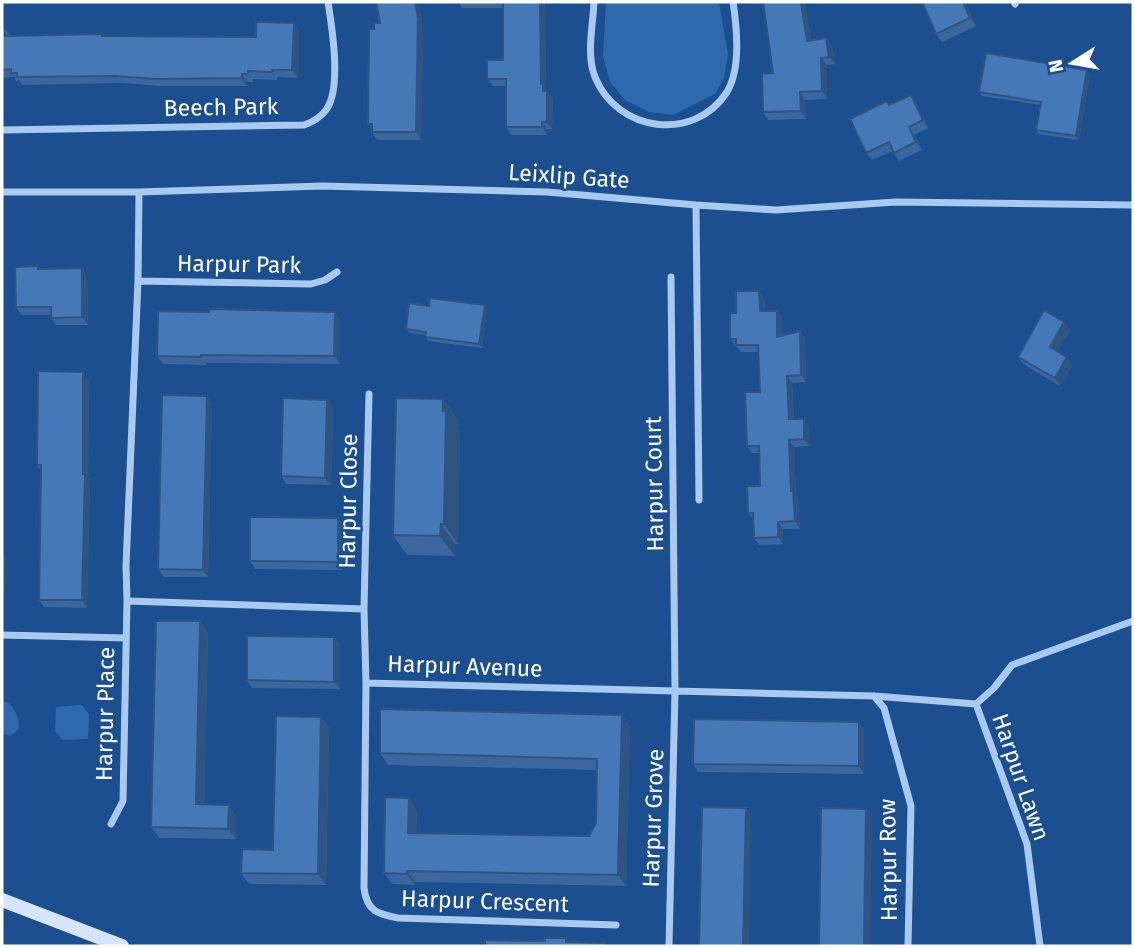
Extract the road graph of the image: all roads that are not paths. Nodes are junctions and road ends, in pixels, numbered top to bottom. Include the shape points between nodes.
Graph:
1 (328, 2) edge
2 (594, 2) edge
3 (733, 2) edge
4 (2, 130) edge
5 (2, 192) edge
6 (139, 192) junction
7 (696, 205) junction
8 (1133, 205) edge
9 (337, 272) dead end
10 (671, 277) dead end
11 (138, 281) junction
12 (369, 394) dead end
13 (699, 500) dead end
14 (127, 601) junction
15 (364, 609) junction
16 (1133, 621) edge
17 (2, 635) edge
18 (126, 638) junction
19 (366, 683) junction
20 (675, 691) junction
21 (874, 696) junction
22 (976, 704) junction
23 (111, 824) dead end
24 (2, 900) edge
25 (615, 925) dead end
26 (122, 946) edge
27 (669, 946) edge
28 (908, 946) edge
29 (1040, 946) edge

1 - 4 street, Beech Park via 333,93 327,109 304,125
2 - 3 street via 592,65 601,88 634,118 674,126 702,115 727,92 737,51
5 - 6 street, Leixlip Gate
6 - 7 street, Leixlip Gate via 322,186 547,192
6 - 11 street
7 - 8 street, Leixlip Gate via 776,210 897,202
7 - 13 street
9 - 11 street, Harpur Park via 311,284
10 - 20 street, Harpur Court
11 - 14 street
12 - 15 street, Harpur Close
14 - 15 street
14 - 18 street, Harpur Place
15 - 19 street, Harpur Avenue
16 - 22 street via 1012,665
17 - 18 street
18 - 23 street, Harpur Place via 123,801
19 - 20 street, Harpur Avenue
19 - 25 street, Harpur Crescent via 364,888 371,907 398,918
20 - 21 street, Harpur Avenue
20 - 27 street, Harpur Grove
21 - 22 street, Harpur Avenue
21 - 28 street, Harpur Row via 884,708 911,806
22 - 29 street, Harpur Lawn via 1027,844
24 - 26 main road

